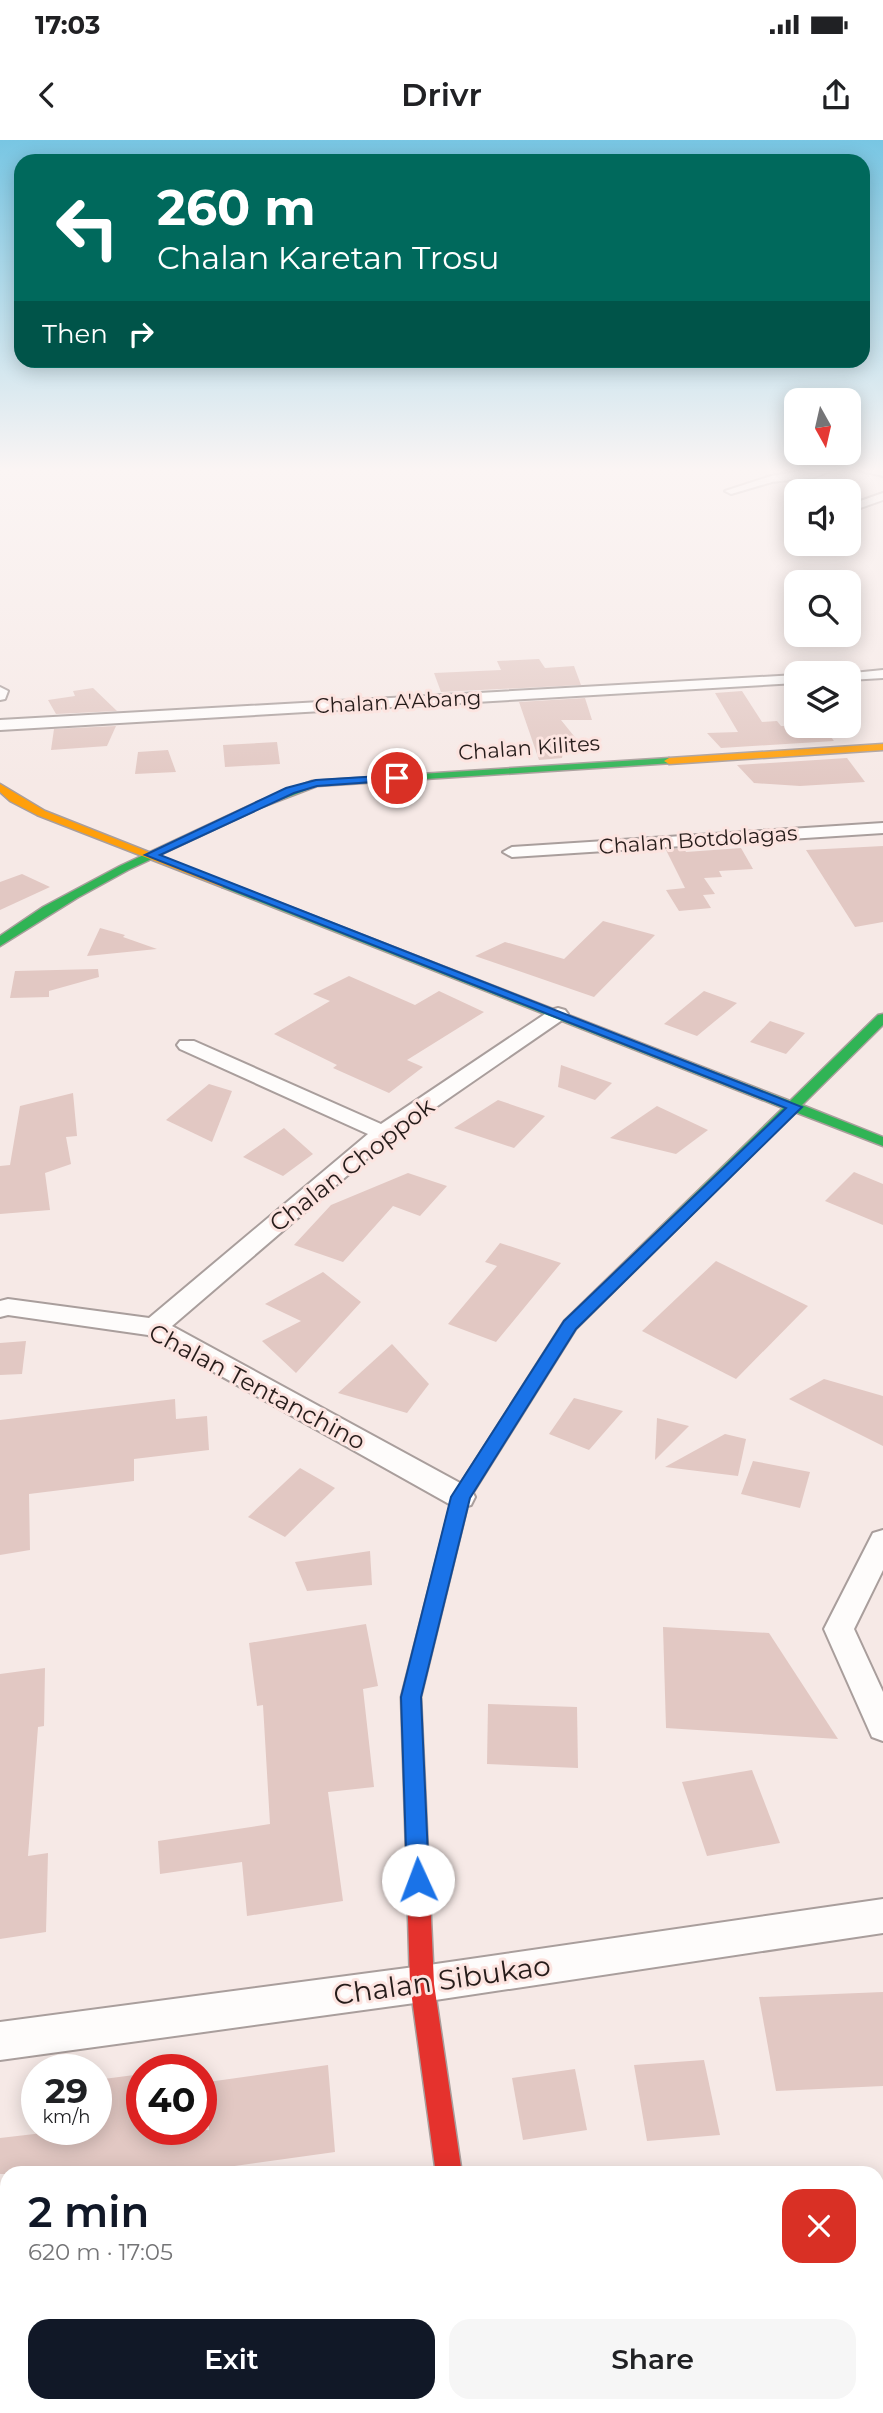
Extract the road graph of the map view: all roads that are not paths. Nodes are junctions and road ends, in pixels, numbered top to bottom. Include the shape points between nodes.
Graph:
1 (883, 674) edge
2 (861, 675) edge
3 (784, 680) edge
4 (1, 691) edge
5 (0, 696) edge
6 (0, 725) edge
7 (883, 747) edge
8 (0, 787) edge
9 (883, 828) edge
10 (512, 852) dead end
11 (151, 855) junction
12 (0, 942) edge
13 (558, 1014) junction
14 (883, 1018) edge
15 (187, 1045) dead end
16 (795, 1107) junction
17 (383, 1133) junction
18 (883, 1142) edge
19 (0, 1309) edge
20 (154, 1327) junction
21 (461, 1497) junction
22 (883, 1541) edge
23 (883, 1727) edge
24 (883, 1916) edge
25 (422, 1984) junction
26 (0, 2041) edge
27 (448, 2166) edge

1 - 2 street
3 - 6 street, Chalan A'Abang
4 - 5 street
7 - 11 street, Chalan Kilites via 316,783
8 - 11 street via 41,813
9 - 10 street, Chalan Botdolagas
11 - 12 street, Chalan Kilites via 37,914
11 - 13 street
13 - 16 street
13 - 17 street, Chalan Choppok
14 - 16 street
15 - 17 street
16 - 18 street
16 - 21 street via 570,1325
17 - 20 street, Chalan Choppok
19 - 20 street, Chalan Tentanchino
20 - 21 street, Chalan Tentanchino
21 - 25 street via 411,1697
22 - 23 street via 839,1629
24 - 25 street, Chalan Sibukao
25 - 26 street, Chalan Sibukao
25 - 27 street

